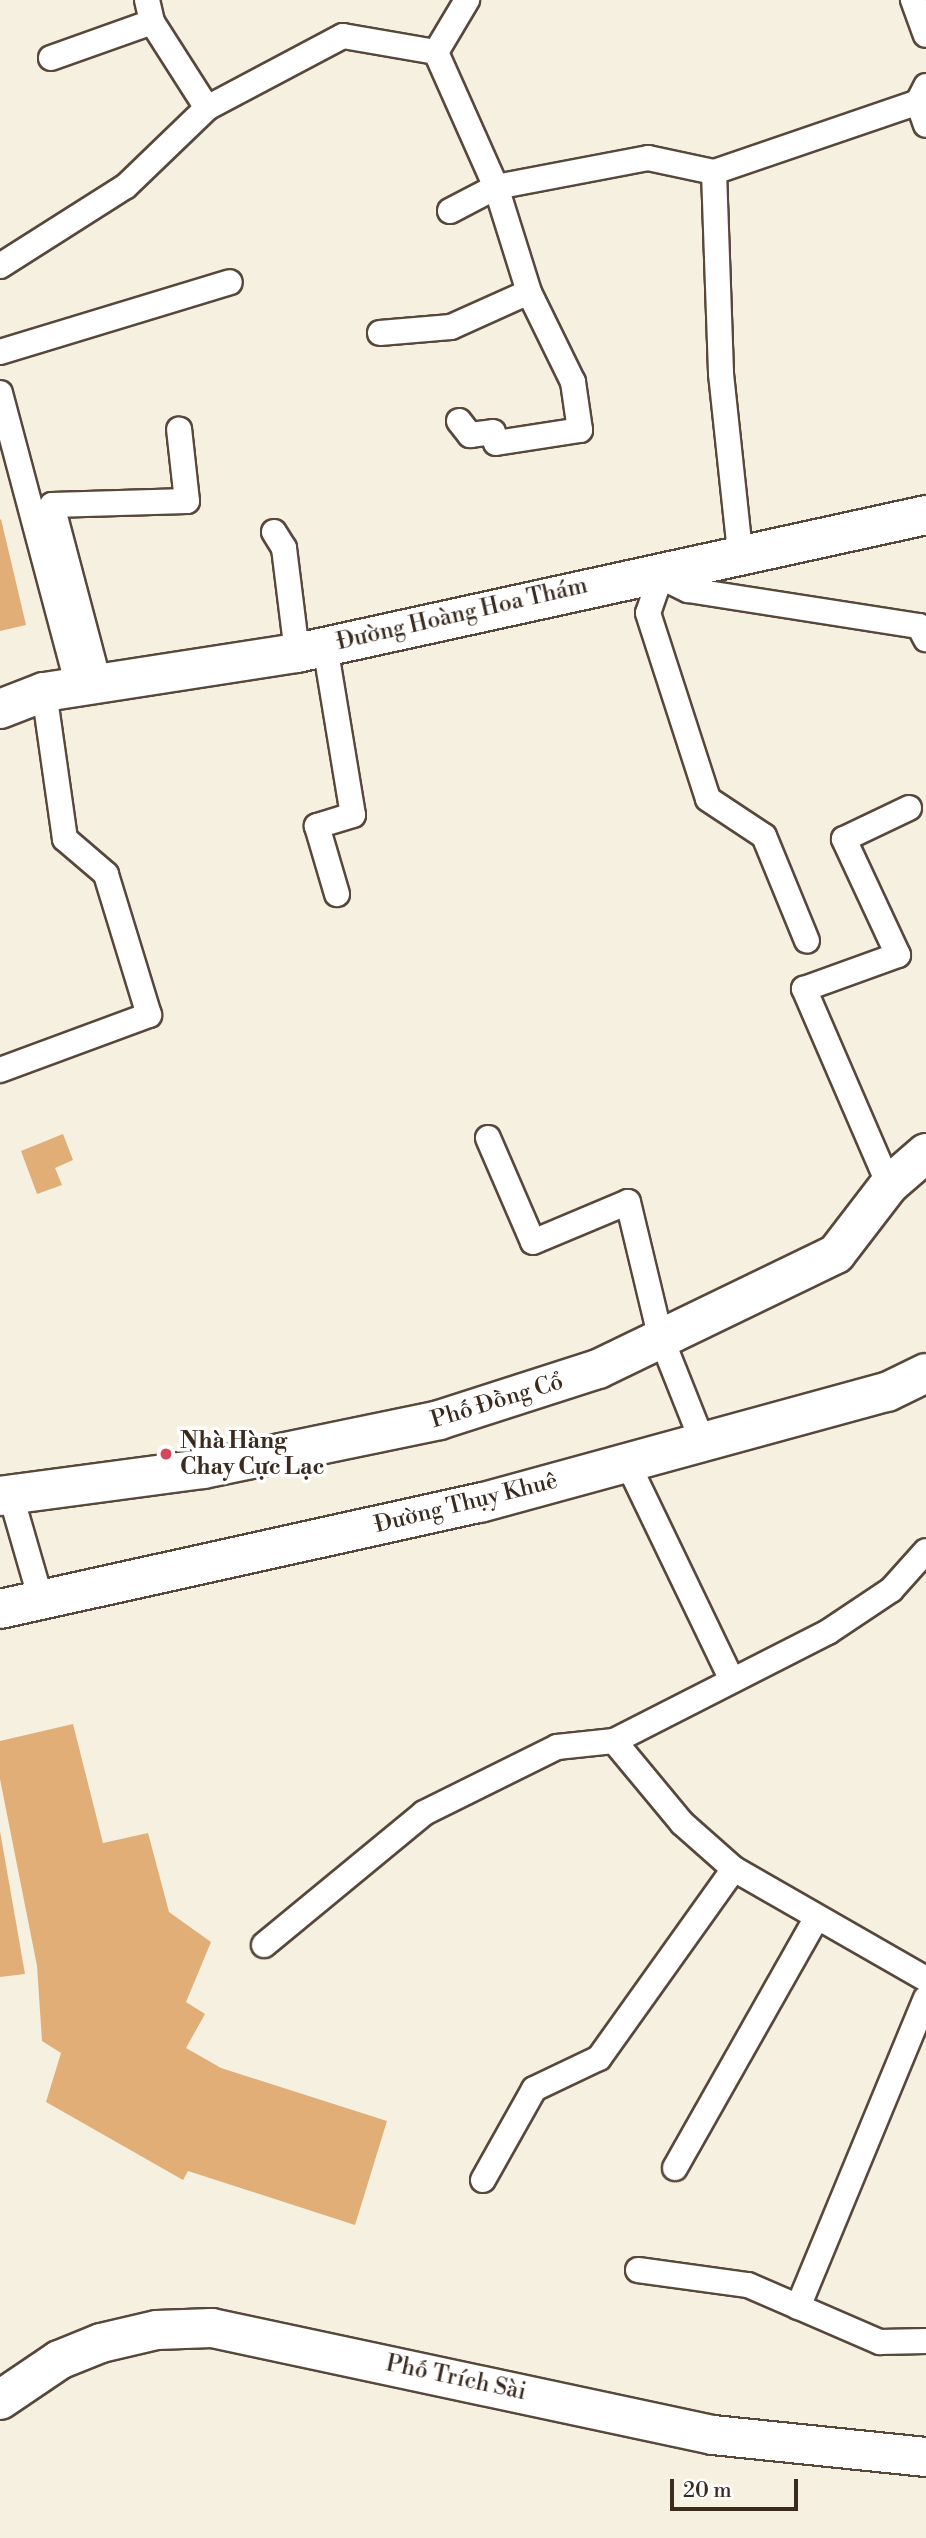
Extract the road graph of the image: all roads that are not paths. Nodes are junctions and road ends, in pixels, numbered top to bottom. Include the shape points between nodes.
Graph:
1 (467, 0) edge
2 (913, 0) edge
3 (149, 11) edge
4 (926, 35) edge
5 (436, 52) junction
6 (51, 58) dead end
7 (922, 94) edge
8 (207, 108) junction
9 (926, 125) edge
10 (714, 172) junction
11 (496, 187) junction
12 (450, 211) dead end
13 (0, 266) edge
14 (230, 282) dead end
15 (529, 292) junction
16 (380, 333) dead end
17 (0, 352) edge
18 (0, 393) edge
19 (459, 421) dead end
20 (179, 429) dead end
21 (926, 515) edge
22 (274, 532) dead end
23 (740, 553) junction
24 (649, 571) junction
25 (926, 639) edge
26 (311, 650) junction
27 (74, 687) junction
28 (0, 709) edge
29 (909, 808) dead end
30 (337, 894) dead end
31 (807, 942) dead end
32 (0, 1070) edge
33 (488, 1138) dead end
34 (926, 1153) edge
35 (889, 1185) junction
36 (660, 1335) junction
37 (926, 1373) edge
38 (703, 1443) junction
39 (626, 1460) junction
40 (4, 1491) edge
41 (926, 1550) edge
42 (41, 1600) junction
43 (0, 1609) edge
44 (732, 1680) junction
45 (614, 1741) junction
46 (734, 1869) junction
47 (815, 1921) junction
48 (264, 1945) dead end
49 (926, 1979) edge
50 (926, 1998) edge
51 (675, 2168) dead end
52 (483, 2180) dead end
53 (638, 2270) dead end
54 (798, 2307) junction
55 (926, 2341) edge
56 (0, 2400) edge
57 (926, 2457) edge

1 - 5 lane
2 - 4 lane
3 - 6 lane
3 - 8 lane
5 - 8 lane via 343,36
5 - 11 lane
7 - 9 lane
7 - 10 lane
8 - 13 lane via 126,186
10 - 11 lane via 648,158
10 - 23 lane via 721,374
11 - 12 lane via 483,200
11 - 15 lane
14 - 17 lane
15 - 16 lane via 451,327
15 - 19 lane via 573,382 579,430 496,443 493,432 470,435
18 - 27 lane
20 - 27 lane via 187,501 52,505
21 - 23 street, Đường Hoàng Hoa Thám
22 - 26 lane via 284,548
23 - 24 street, Đường Hoàng Hoa Thám
24 - 25 lane via 688,590 919,626
24 - 26 street, Đường Hoàng Hoa Thám
24 - 31 lane via 656,590 648,614 708,799 764,836
26 - 27 street, Đường Hoàng Hoa Thám
26 - 30 lane via 353,815 317,826
27 - 28 street, Đường Hoàng Hoa Thám
27 - 32 lane via 65,839 106,873 149,1015
29 - 35 lane via 844,839 898,955 804,989
33 - 36 lane via 533,1242 628,1202
34 - 35 street, Phố Đồng Cổ
35 - 36 street, Phố Đồng Cổ via 836,1254
36 - 38 lane
36 - 40 street, Phố Đồng Cổ via 598,1369 439,1420 203,1469
37 - 38 street, Đường Thụy Khuê via 887,1392
38 - 39 street, Đường Thụy Khuê
39 - 42 street, Đường Thụy Khuê via 480,1503
39 - 44 lane
40 - 42 lane
41 - 44 lane via 891,1590 828,1632
42 - 43 street, Đường Thụy Khuê
44 - 45 lane
45 - 46 lane via 682,1824
45 - 48 lane via 557,1747 424,1813
46 - 47 lane
46 - 52 lane via 599,2058 534,2089
47 - 49 lane
47 - 51 lane
50 - 54 lane
53 - 54 lane via 748,2285
54 - 55 lane via 880,2342
56 - 57 street, Phố Trích Sài via 59,2360 101,2343 157,2330 212,2328 713,2435

